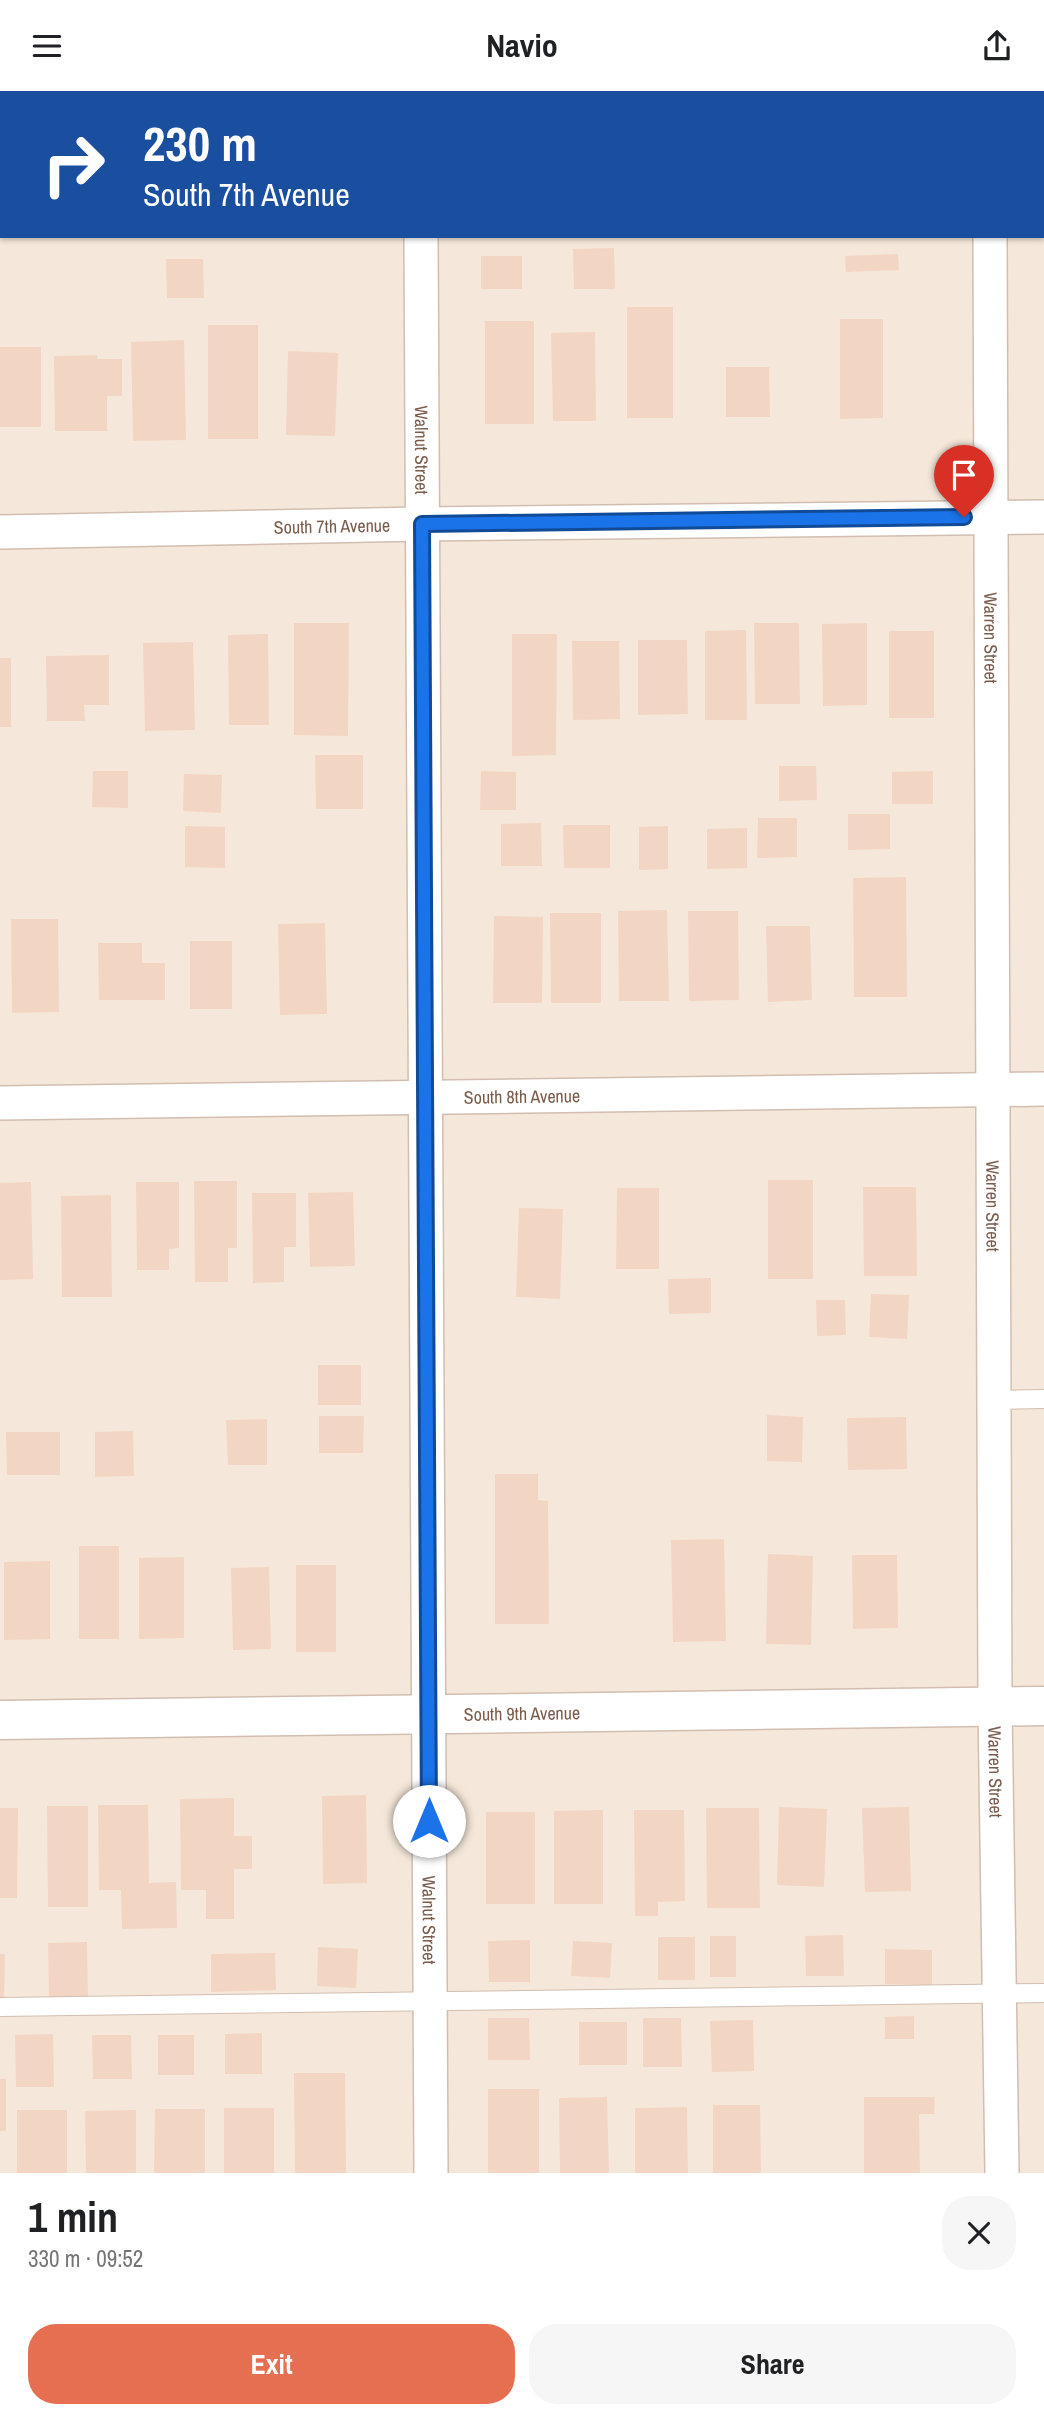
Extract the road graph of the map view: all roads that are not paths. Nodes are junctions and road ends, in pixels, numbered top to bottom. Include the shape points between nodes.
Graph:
1 (421, 238) edge
2 (990, 238) edge
3 (990, 517) junction
4 (1044, 517) edge
5 (422, 524) junction
6 (0, 532) edge
7 (1044, 1089) edge
8 (993, 1090) junction
9 (425, 1097) junction
10 (0, 1103) edge
11 (1044, 1399) edge
12 (994, 1400) junction
13 (1044, 1706) edge
14 (995, 1707) junction
15 (428, 1715) junction
16 (0, 1720) edge
17 (999, 1993) junction
18 (1044, 1993) edge
19 (430, 2002) junction
20 (0, 2007) edge
21 (431, 2173) edge
22 (1002, 2173) edge

1 - 5 street, Walnut Street
2 - 3 street, Warren Street
3 - 4 street, South 7th Avenue
3 - 5 street, South 7th Avenue
3 - 8 street, Warren Street
5 - 6 street, South 7th Avenue
5 - 9 street, Walnut Street
7 - 8 street, South 8th Avenue
8 - 9 street, South 8th Avenue
8 - 12 street, Warren Street
9 - 10 street, South 8th Avenue
9 - 15 street, Walnut Street
11 - 12 lane
12 - 14 street, Warren Street
13 - 14 street, South 9th Avenue
14 - 15 street, South 9th Avenue
14 - 17 street, Warren Street
15 - 16 street, South 9th Avenue
15 - 19 street, Walnut Street
17 - 18 lane
17 - 19 lane
17 - 22 street, Warren Street
19 - 20 lane
19 - 21 street, Walnut Street

